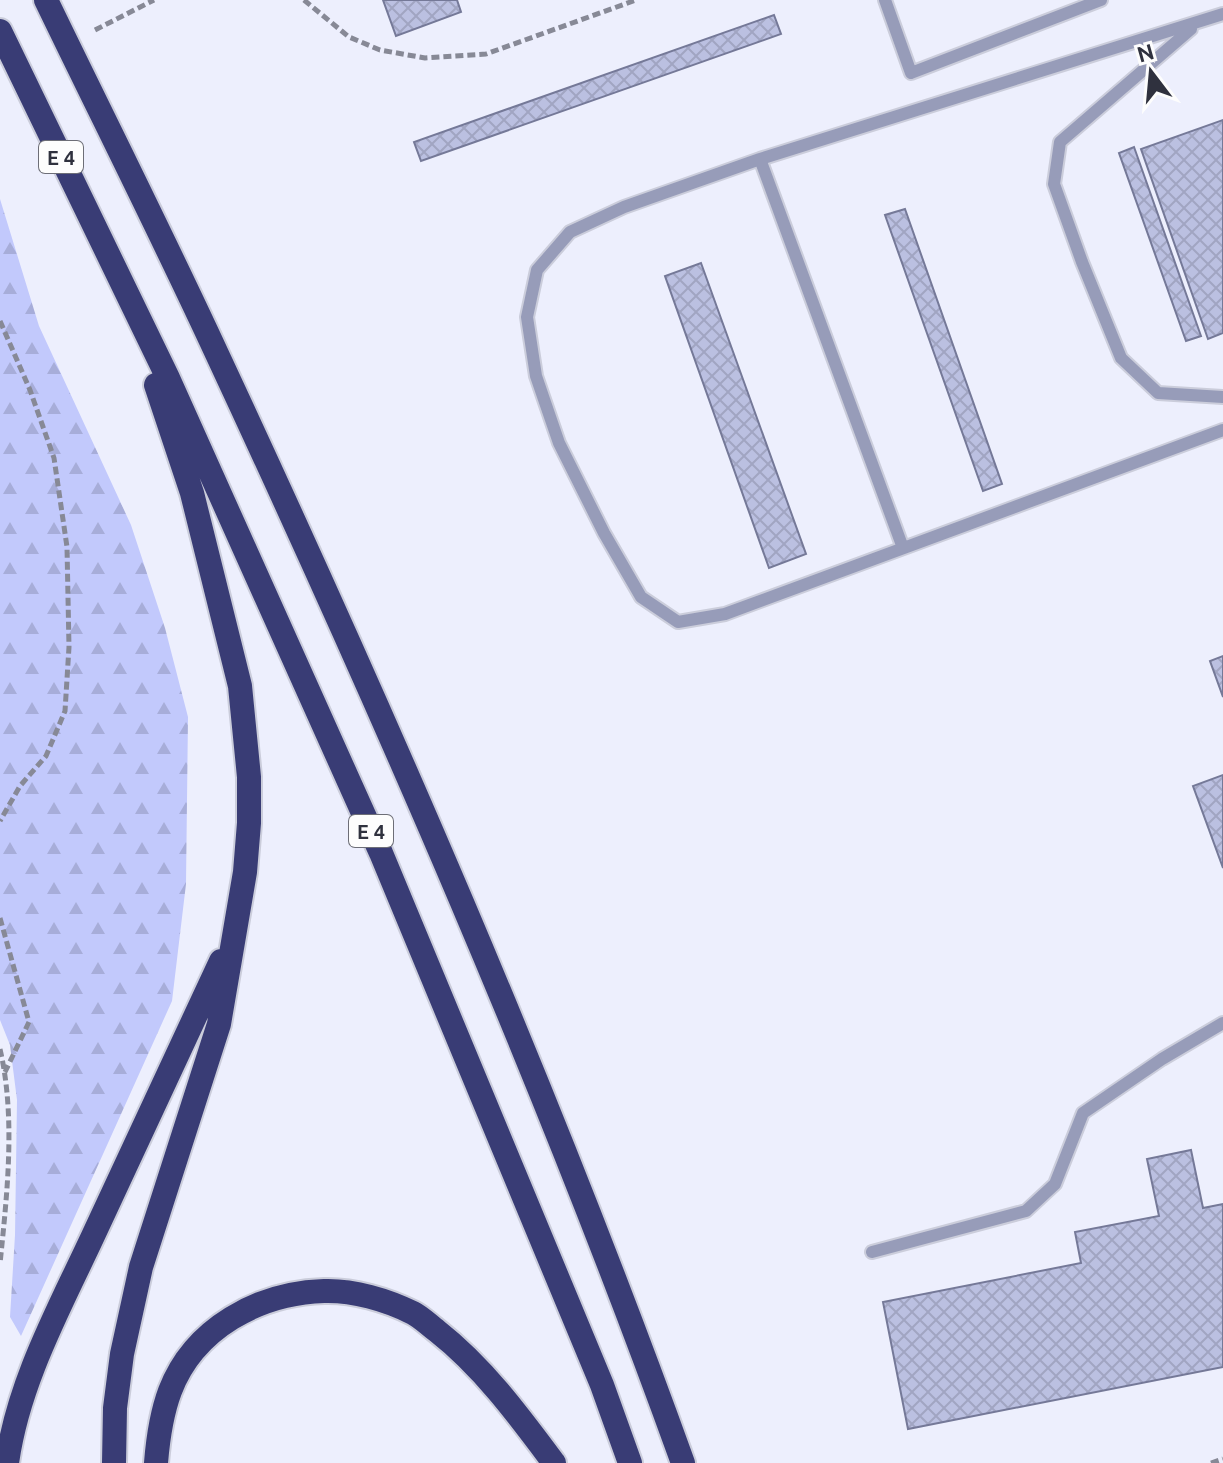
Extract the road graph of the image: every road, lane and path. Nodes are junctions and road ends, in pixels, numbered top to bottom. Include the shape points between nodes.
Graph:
1 (46, 0) edge
2 (154, 0) edge
3 (304, 0) edge
4 (636, 0) edge
5 (885, 0) edge
6 (1101, 0) edge
7 (1223, 14) edge
8 (1197, 24) junction
9 (95, 30) dead end
10 (0, 31) edge
11 (760, 159) junction
12 (123, 284) junction
13 (0, 321) edge
14 (1223, 397) edge
15 (1223, 430) edge
16 (903, 548) junction
17 (0, 818) edge
18 (0, 918) edge
19 (234, 933) junction
20 (1223, 1023) edge
21 (0, 1049) edge
22 (5, 1072) junction
23 (872, 1252) dead end
24 (0, 1264) edge
25 (648, 1364) junction
26 (1223, 1459) edge
27 (7, 1463) edge
28 (114, 1463) edge
29 (156, 1463) edge
30 (554, 1463) edge
31 (630, 1463) edge
32 (683, 1463) edge
33 (694, 1463) edge
34 (1211, 1463) edge

1 - 25 highway, E 4 via 217,352 436,838
2 - 9 path
3 - 4 path via 349,37 380,50 425,58 486,54
5 - 6 lane via 911,73
7 - 8 lane
8 - 11 lane
8 - 14 lane via 1060,142 1054,184 1121,358 1158,393
10 - 12 highway, E 4
11 - 16 lane
11 - 16 lane via 570,232 537,270 527,317 536,376 559,443 641,597 678,622 725,614
12 - 19 highway via 192,493 240,686 249,823
12 - 31 highway, E 4 via 381,853
13 - 17 path via 54,458 67,547 69,647 65,711 46,756
15 - 16 lane
18 - 22 path via 29,1022
19 - 27 highway via 59,1303 31,1375
19 - 28 highway via 219,1024 141,1267 115,1408
20 - 23 lane via 1083,1113 1055,1184 1026,1211
21 - 22 path
22 - 24 path via 8,1157
25 - 32 highway, E 4
25 - 33 highway
26 - 34 path
29 - 30 highway via 171,1389 211,1331 248,1307 325,1290 368,1296 415,1313 457,1347 509,1402

